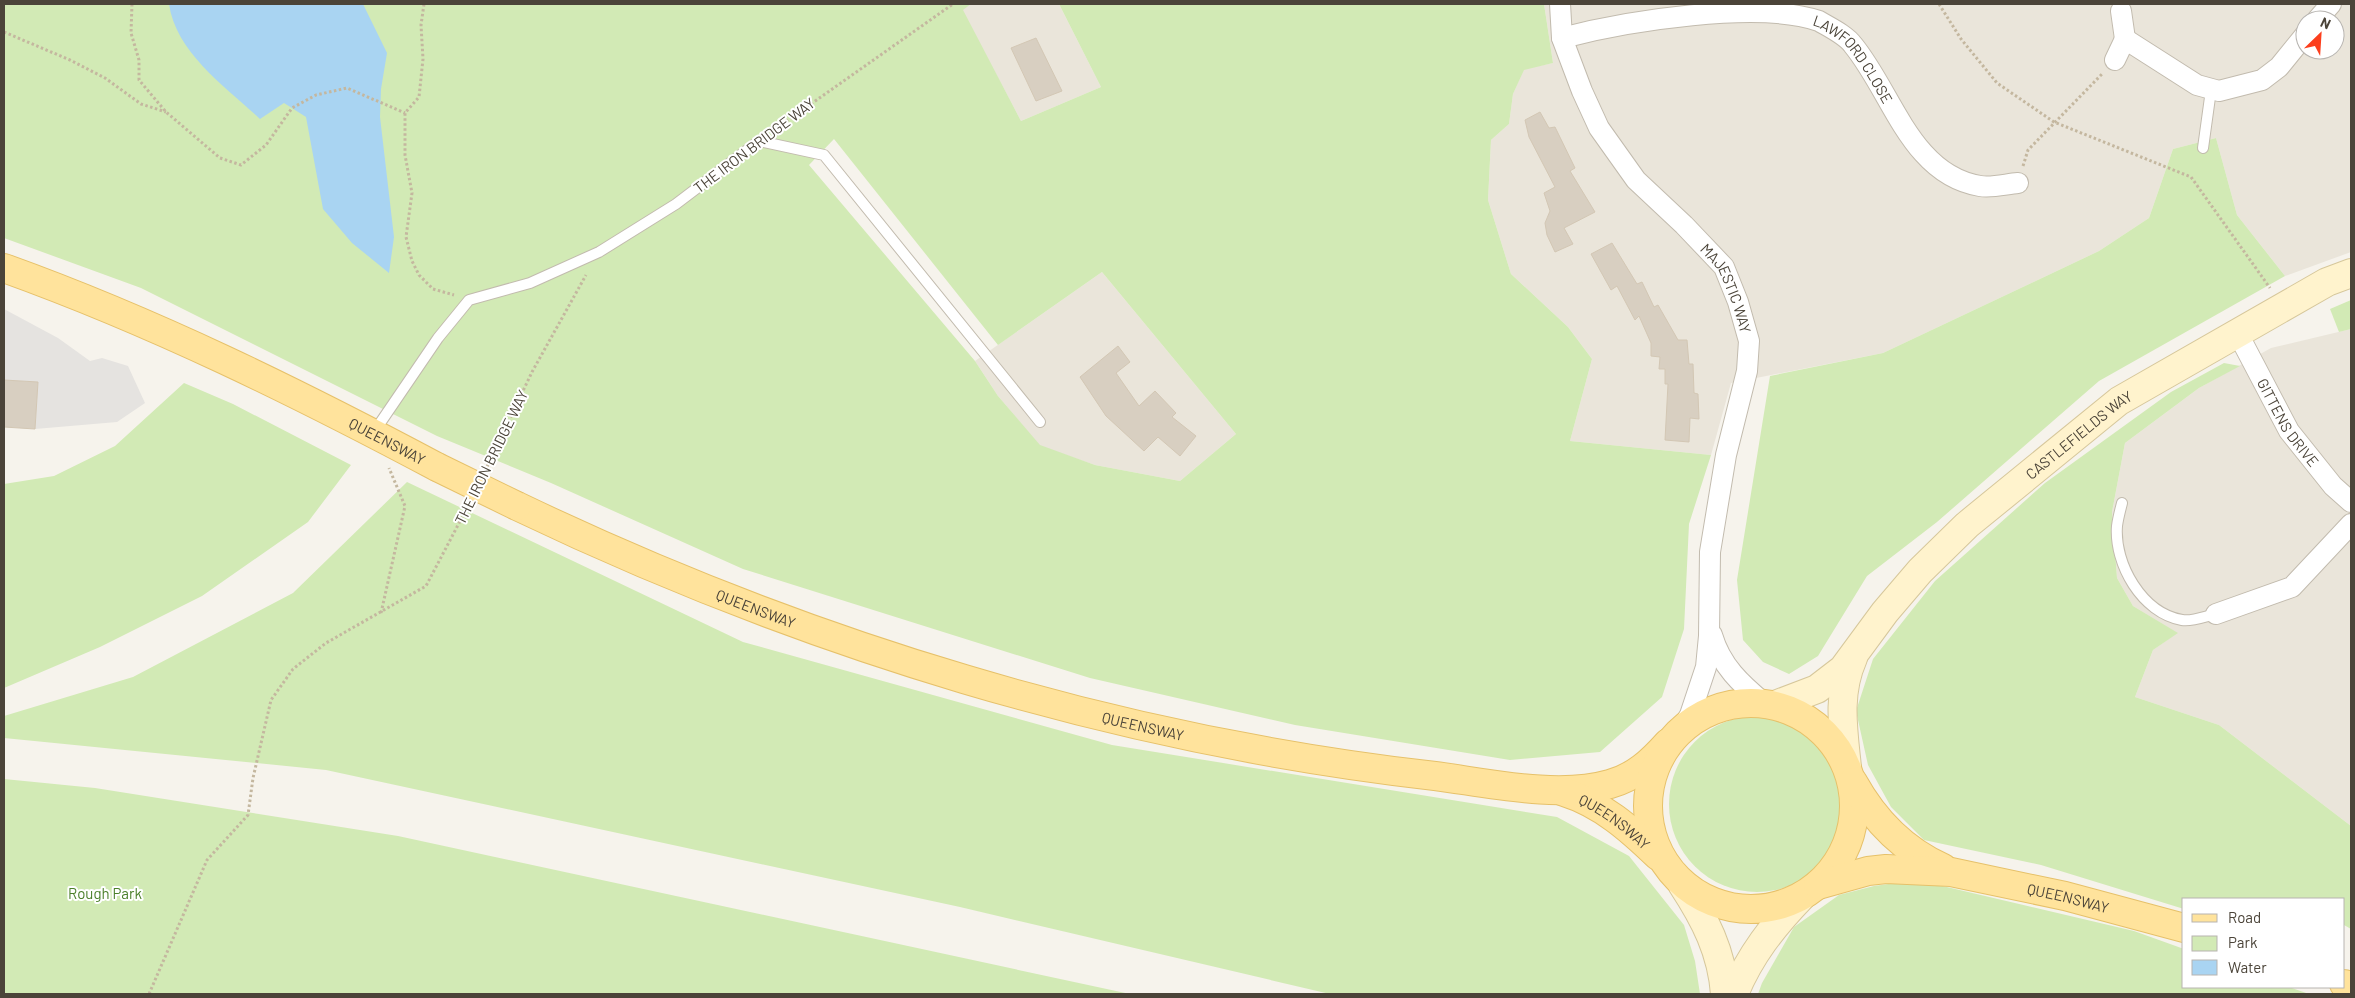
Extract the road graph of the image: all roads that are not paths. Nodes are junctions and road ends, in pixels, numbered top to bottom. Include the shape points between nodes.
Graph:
1 (1560, 4) edge
2 (1736, 6) edge
3 (2121, 11) dead end
4 (1562, 38) junction
5 (2125, 39) junction
6 (2295, 47) edge
7 (2115, 60) road end
8 (2211, 90) junction
9 (2203, 148) dead end
10 (2018, 183) road end
11 (4, 268) edge
12 (2351, 273) edge
13 (2237, 332) junction
14 (1040, 422) dead end
15 (374, 433) junction
16 (2351, 502) edge
17 (2122, 503) dead end
18 (2351, 524) edge
19 (2216, 614) joint
20 (1709, 618) junction
21 (1854, 656) junction
22 (1770, 705) junction
23 (1674, 736) junction
24 (1849, 772) junction
25 (1560, 791) junction
26 (1663, 861) junction
27 (1951, 872) junction
28 (1682, 884) junction
29 (1810, 891) junction
30 (2182, 927) edge
31 (1725, 994) edge
32 (1734, 994) edge

1 - 4 street, MAJESTIC WAY
2 - 4 street, LAWFORD CLOSE via 1630,20
2 - 10 street, LAWFORD CLOSE via 1778,8 1818,20 1852,43 1880,83 1912,140 1927,158 1958,180 1982,186
3 - 5 street
4 - 20 street, MAJESTIC WAY via 1582,91 1604,135 1636,180 1724,267 1749,342 1747,371 1726,455 1710,552
5 - 7 street
5 - 8 street via 2197,85
6 - 8 street via 2279,67 2262,80 2219,91
8 - 9 lane
11 - 15 main road, QUEENSWAY via 152,325
12 - 13 main road, CASTLEFIELDS WAY via 2327,282
13 - 16 street, GITTENS DRIVE via 2289,431 2333,486
13 - 21 main road, CASTLEFIELDS WAY via 2119,401 1967,525 1896,598
14 - 15 lane, THE IRON BRIDGE WAY via 824,155 759,141 676,204 599,252 530,282 469,300 438,338
15 - 25 main road, QUEENSWAY, bridge via 437,468 610,550 732,601 893,657 1148,727 1358,768
17 - 19 lane via 2117,527 2121,553 2124,568 2140,594 2157,610 2183,620
18 - 19 street via 2292,587
20 - 22 street, MAJESTIC WAY via 1712,636 1731,674
20 - 23 street, MAJESTIC WAY via 1703,681 1690,715
21 - 22 main road, CASTLEFIELDS WAY via 1817,689
21 - 24 main road, CASTLEFIELDS WAY via 1843,686 1842,701
22 - 23 main road via 1728,706 1706,712
22 - 24 main road, QUEENSWAY via 1805,718 1830,739
23 - 25 main road, QUEENSWAY via 1653,760 1624,779 1595,788
23 - 26 main road via 1653,770 1647,801 1650,832
24 - 27 main road, QUEENSWAY via 1866,806 1900,841
24 - 29 main road via 1854,807 1850,836 1838,863
25 - 26 main road, QUEENSWAY via 1608,813
26 - 28 main road, QUEENSWAY
27 - 29 main road, QUEENSWAY via 1868,871
27 - 30 main road, QUEENSWAY via 2066,896
28 - 29 main road, QUEENSWAY via 1709,901 1740,909 1772,908
28 - 31 main road via 1710,932 1719,955
29 - 32 main road via 1762,942

